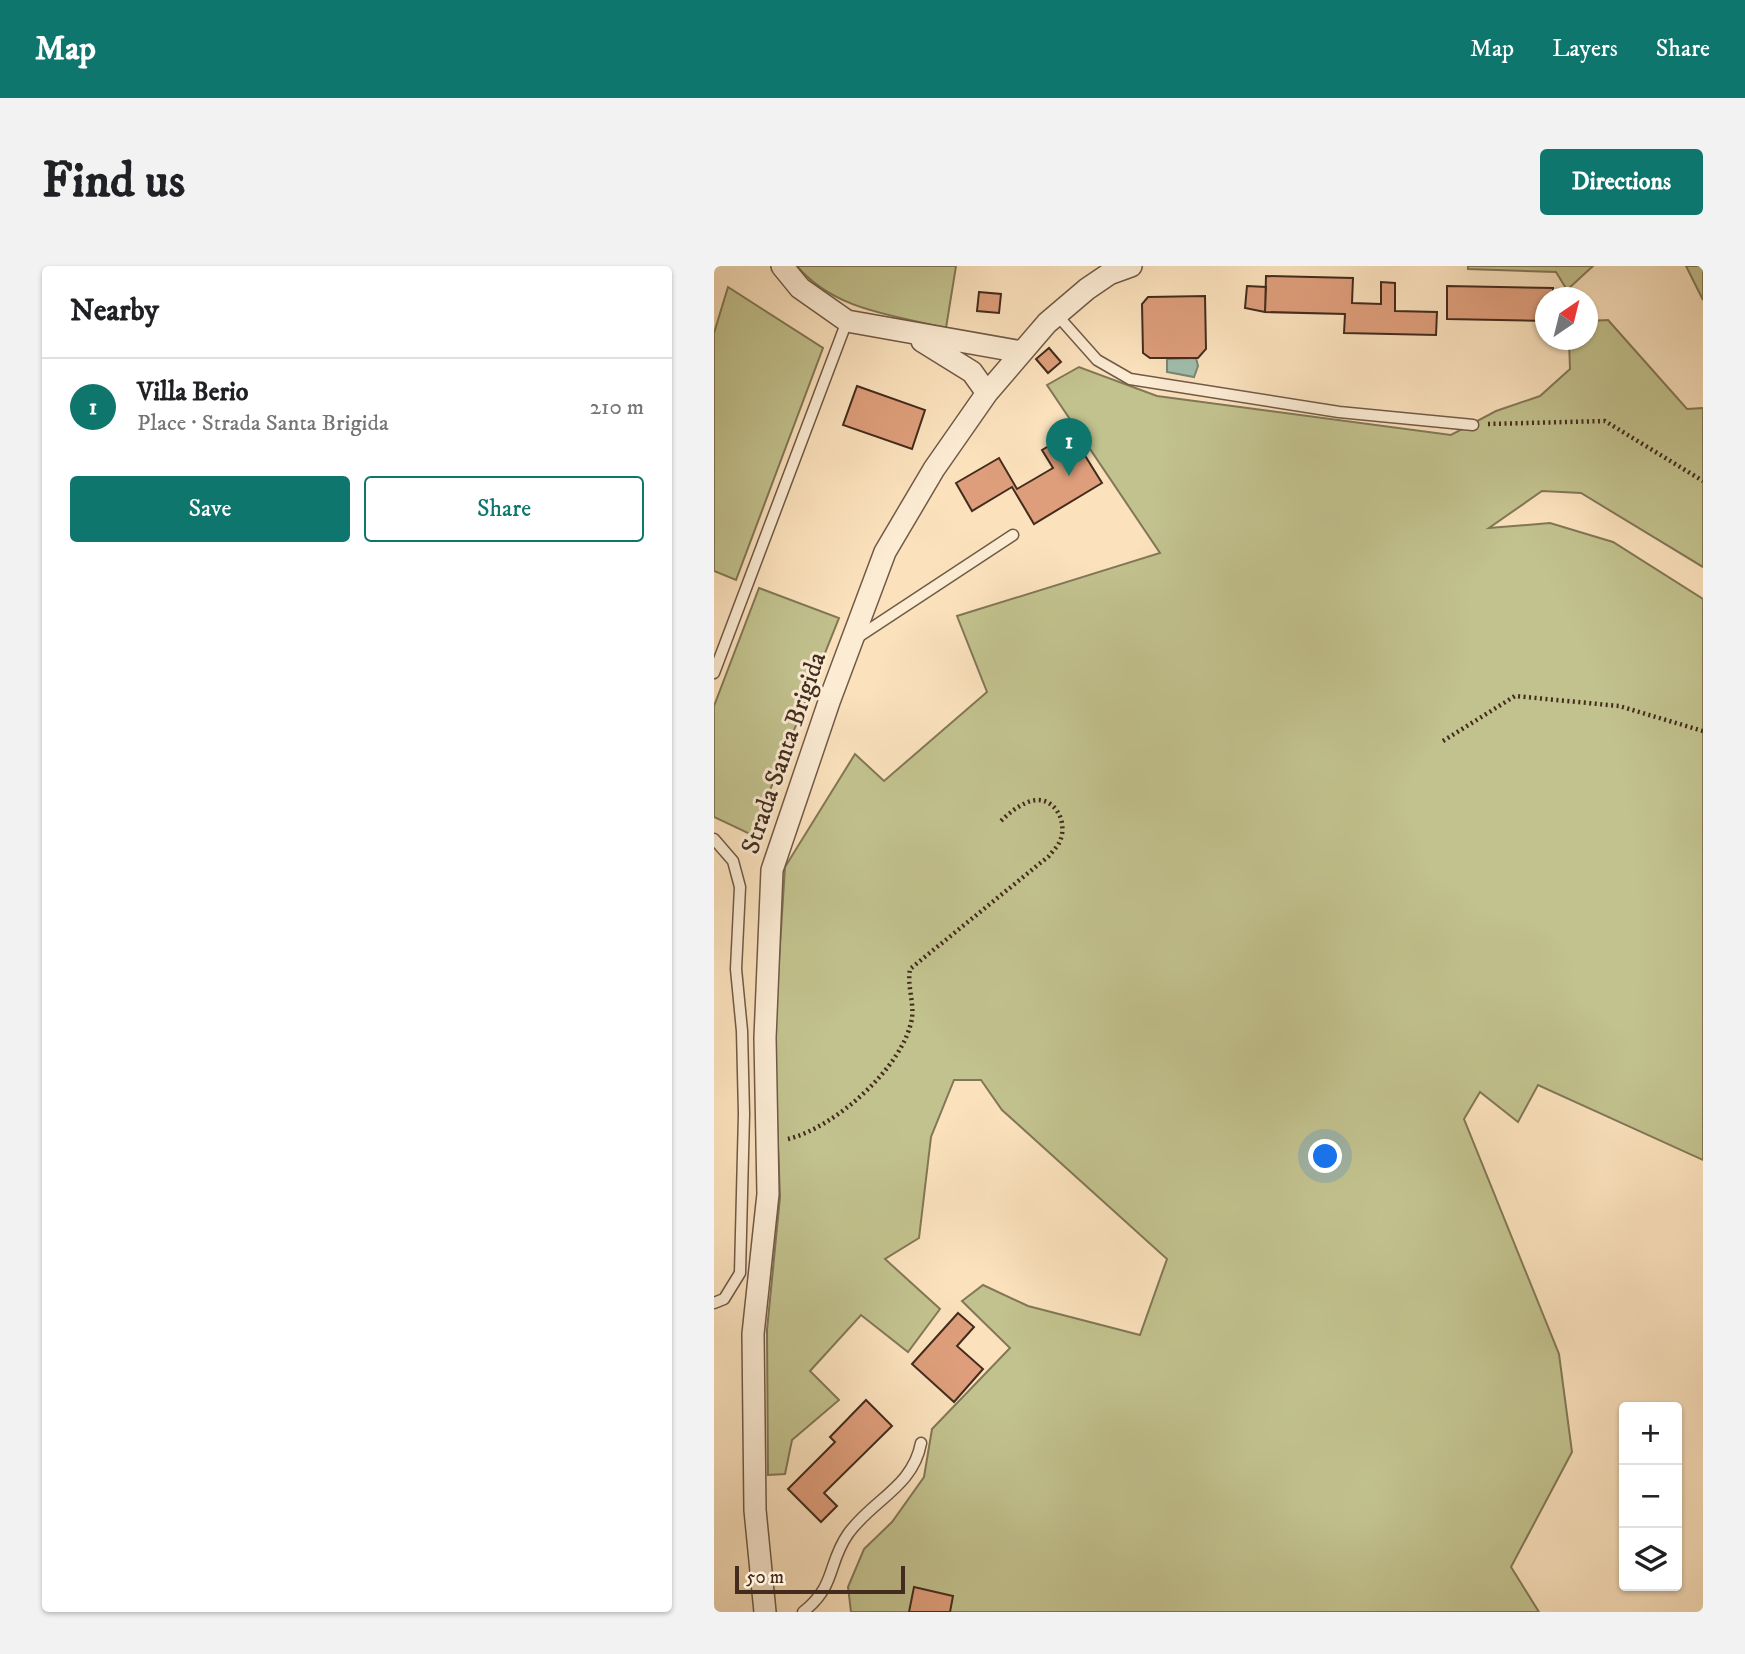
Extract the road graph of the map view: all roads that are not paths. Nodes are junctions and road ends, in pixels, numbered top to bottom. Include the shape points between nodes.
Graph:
1 (782, 266) edge
2 (1131, 266) edge
3 (1057, 315) junction
4 (847, 321) junction
5 (902, 330) junction
6 (1022, 352) junction
7 (987, 393) junction
8 (1473, 425) road end
9 (1013, 535) dead end
10 (855, 639) junction
11 (714, 673) edge
12 (714, 839) edge
13 (714, 1303) edge
14 (921, 1443) dead end
15 (765, 1612) edge
16 (803, 1612) edge

1 - 4 street via 800,288
2 - 3 street, Strada Santa Brigida via 1109,274
3 - 6 street, Strada Santa Brigida
3 - 8 lane via 1097,360 1130,379 1339,412
4 - 5 street
4 - 11 lane
5 - 6 street
5 - 7 street via 972,372
6 - 7 street, Strada Santa Brigida
7 - 10 street, Strada Santa Brigida via 934,469 885,552
9 - 10 lane
10 - 15 street, Strada Santa Brigida via 772,870 766,984 768,1194 753,1334 755,1510
12 - 13 lane via 733,862 740,887 736,969 744,1114 740,1273 724,1299
14 - 16 lane via 911,1472 849,1532 823,1594

